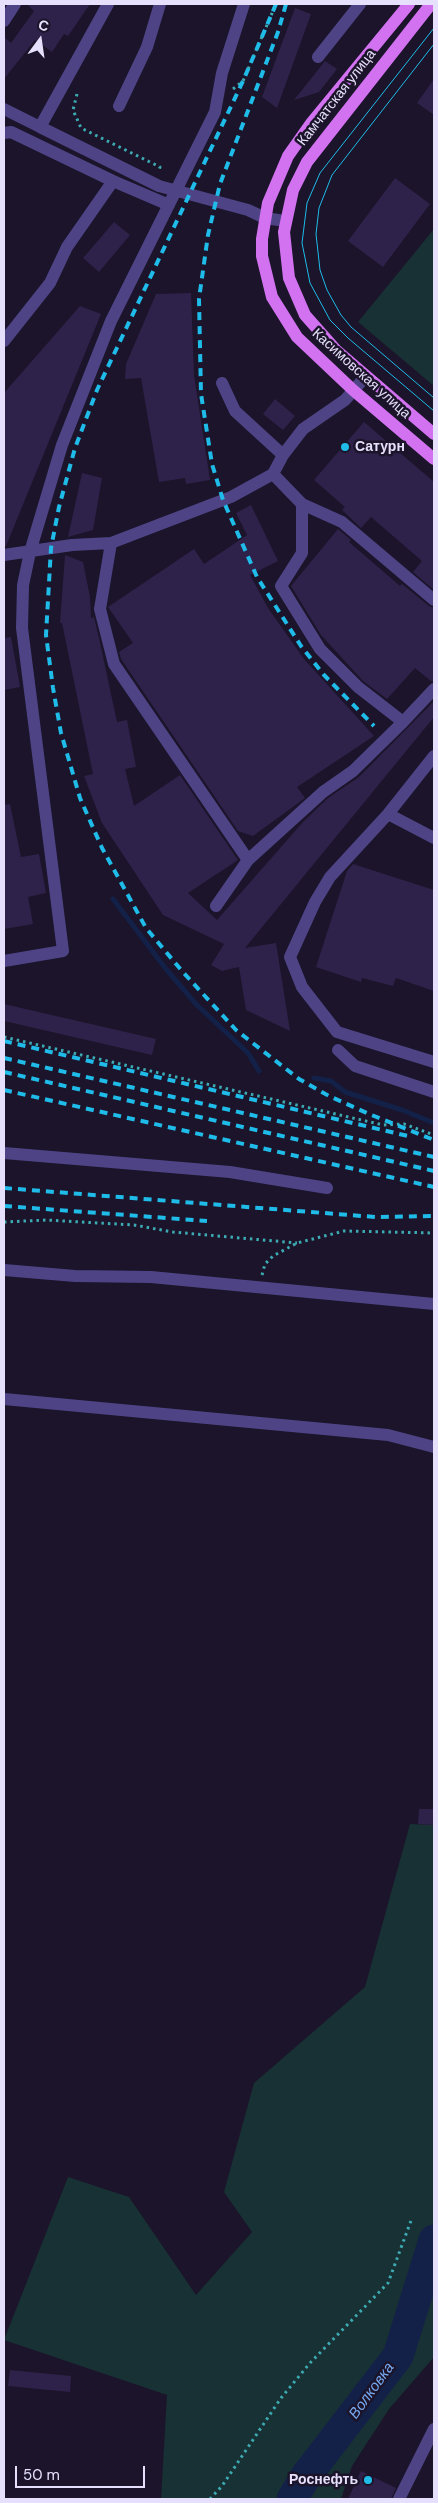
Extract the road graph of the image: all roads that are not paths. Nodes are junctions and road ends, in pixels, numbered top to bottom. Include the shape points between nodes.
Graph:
1 (16, 4) edge
2 (108, 4) edge
3 (160, 4) edge
4 (244, 4) edge
5 (360, 4) edge
6 (409, 4) edge
7 (432, 4) edge
8 (4, 21) edge
9 (318, 57) dead end
10 (119, 106) dead end
11 (4, 109) edge
12 (40, 126) junction
13 (4, 133) edge
14 (113, 182) junction
15 (177, 190) junction
16 (169, 205) junction
17 (265, 218) junction
18 (285, 221) junction
19 (4, 341) edge
20 (366, 376) junction
21 (222, 383) dead end
22 (353, 390) junction
23 (434, 434) edge
24 (283, 455) junction
25 (434, 459) edge
26 (273, 474) junction
27 (302, 504) junction
28 (111, 543) junction
29 (30, 552) junction
30 (4, 555) edge
31 (434, 600) edge
32 (434, 689) edge
33 (403, 722) junction
34 (434, 756) edge
35 (388, 814) junction
36 (434, 838) edge
37 (248, 860) junction
38 (216, 906) dead end
39 (4, 960) edge
40 (338, 1050) dead end
41 (434, 1062) edge
42 (434, 1092) edge
43 (4, 1153) edge
44 (327, 1188) dead end
45 (4, 1270) edge
46 (434, 1304) edge
47 (4, 1399) edge
48 (434, 1447) edge
49 (434, 2429) edge
50 (399, 2499) edge

1 - 8 lane
2 - 12 lane
3 - 10 lane via 148,47
4 - 15 lane via 215,112
5 - 9 lane
6 - 17 main road, Камчатская улица via 296,143 281,169
7 - 18 main road, Камчатская улица via 310,156 293,190
11 - 12 lane
12 - 15 lane via 159,186
13 - 14 lane via 11,132
14 - 16 lane
14 - 19 lane via 67,247 50,283
15 - 16 lane
15 - 17 lane
16 - 29 lane via 111,320 62,445
17 - 18 lane
17 - 22 main road, Касимовская улица via 262,239 264,269 280,311 306,348
18 - 20 main road, Касимовская улица via 286,266 298,302 325,339
20 - 22 lane
20 - 23 main road, Касимовская улица
21 - 24 lane via 235,411
22 - 24 lane via 345,400 303,429
22 - 25 main road, Касимовская улица
24 - 26 lane
26 - 27 lane
26 - 28 lane via 231,497
27 - 31 lane via 342,522
27 - 33 lane via 302,553 281,586 320,649 358,687
28 - 29 lane
28 - 37 lane via 100,609 114,664
29 - 30 lane
29 - 39 lane via 23,586 22,628 63,951
32 - 33 lane
33 - 37 lane via 352,771 323,792
34 - 35 lane
35 - 36 lane
35 - 41 lane via 330,877 290,958 302,987 337,1032
37 - 38 lane
40 - 42 lane via 355,1066
43 - 44 lane via 230,1172
45 - 46 lane via 75,1276 151,1277
47 - 48 lane via 388,1435
49 - 50 lane

